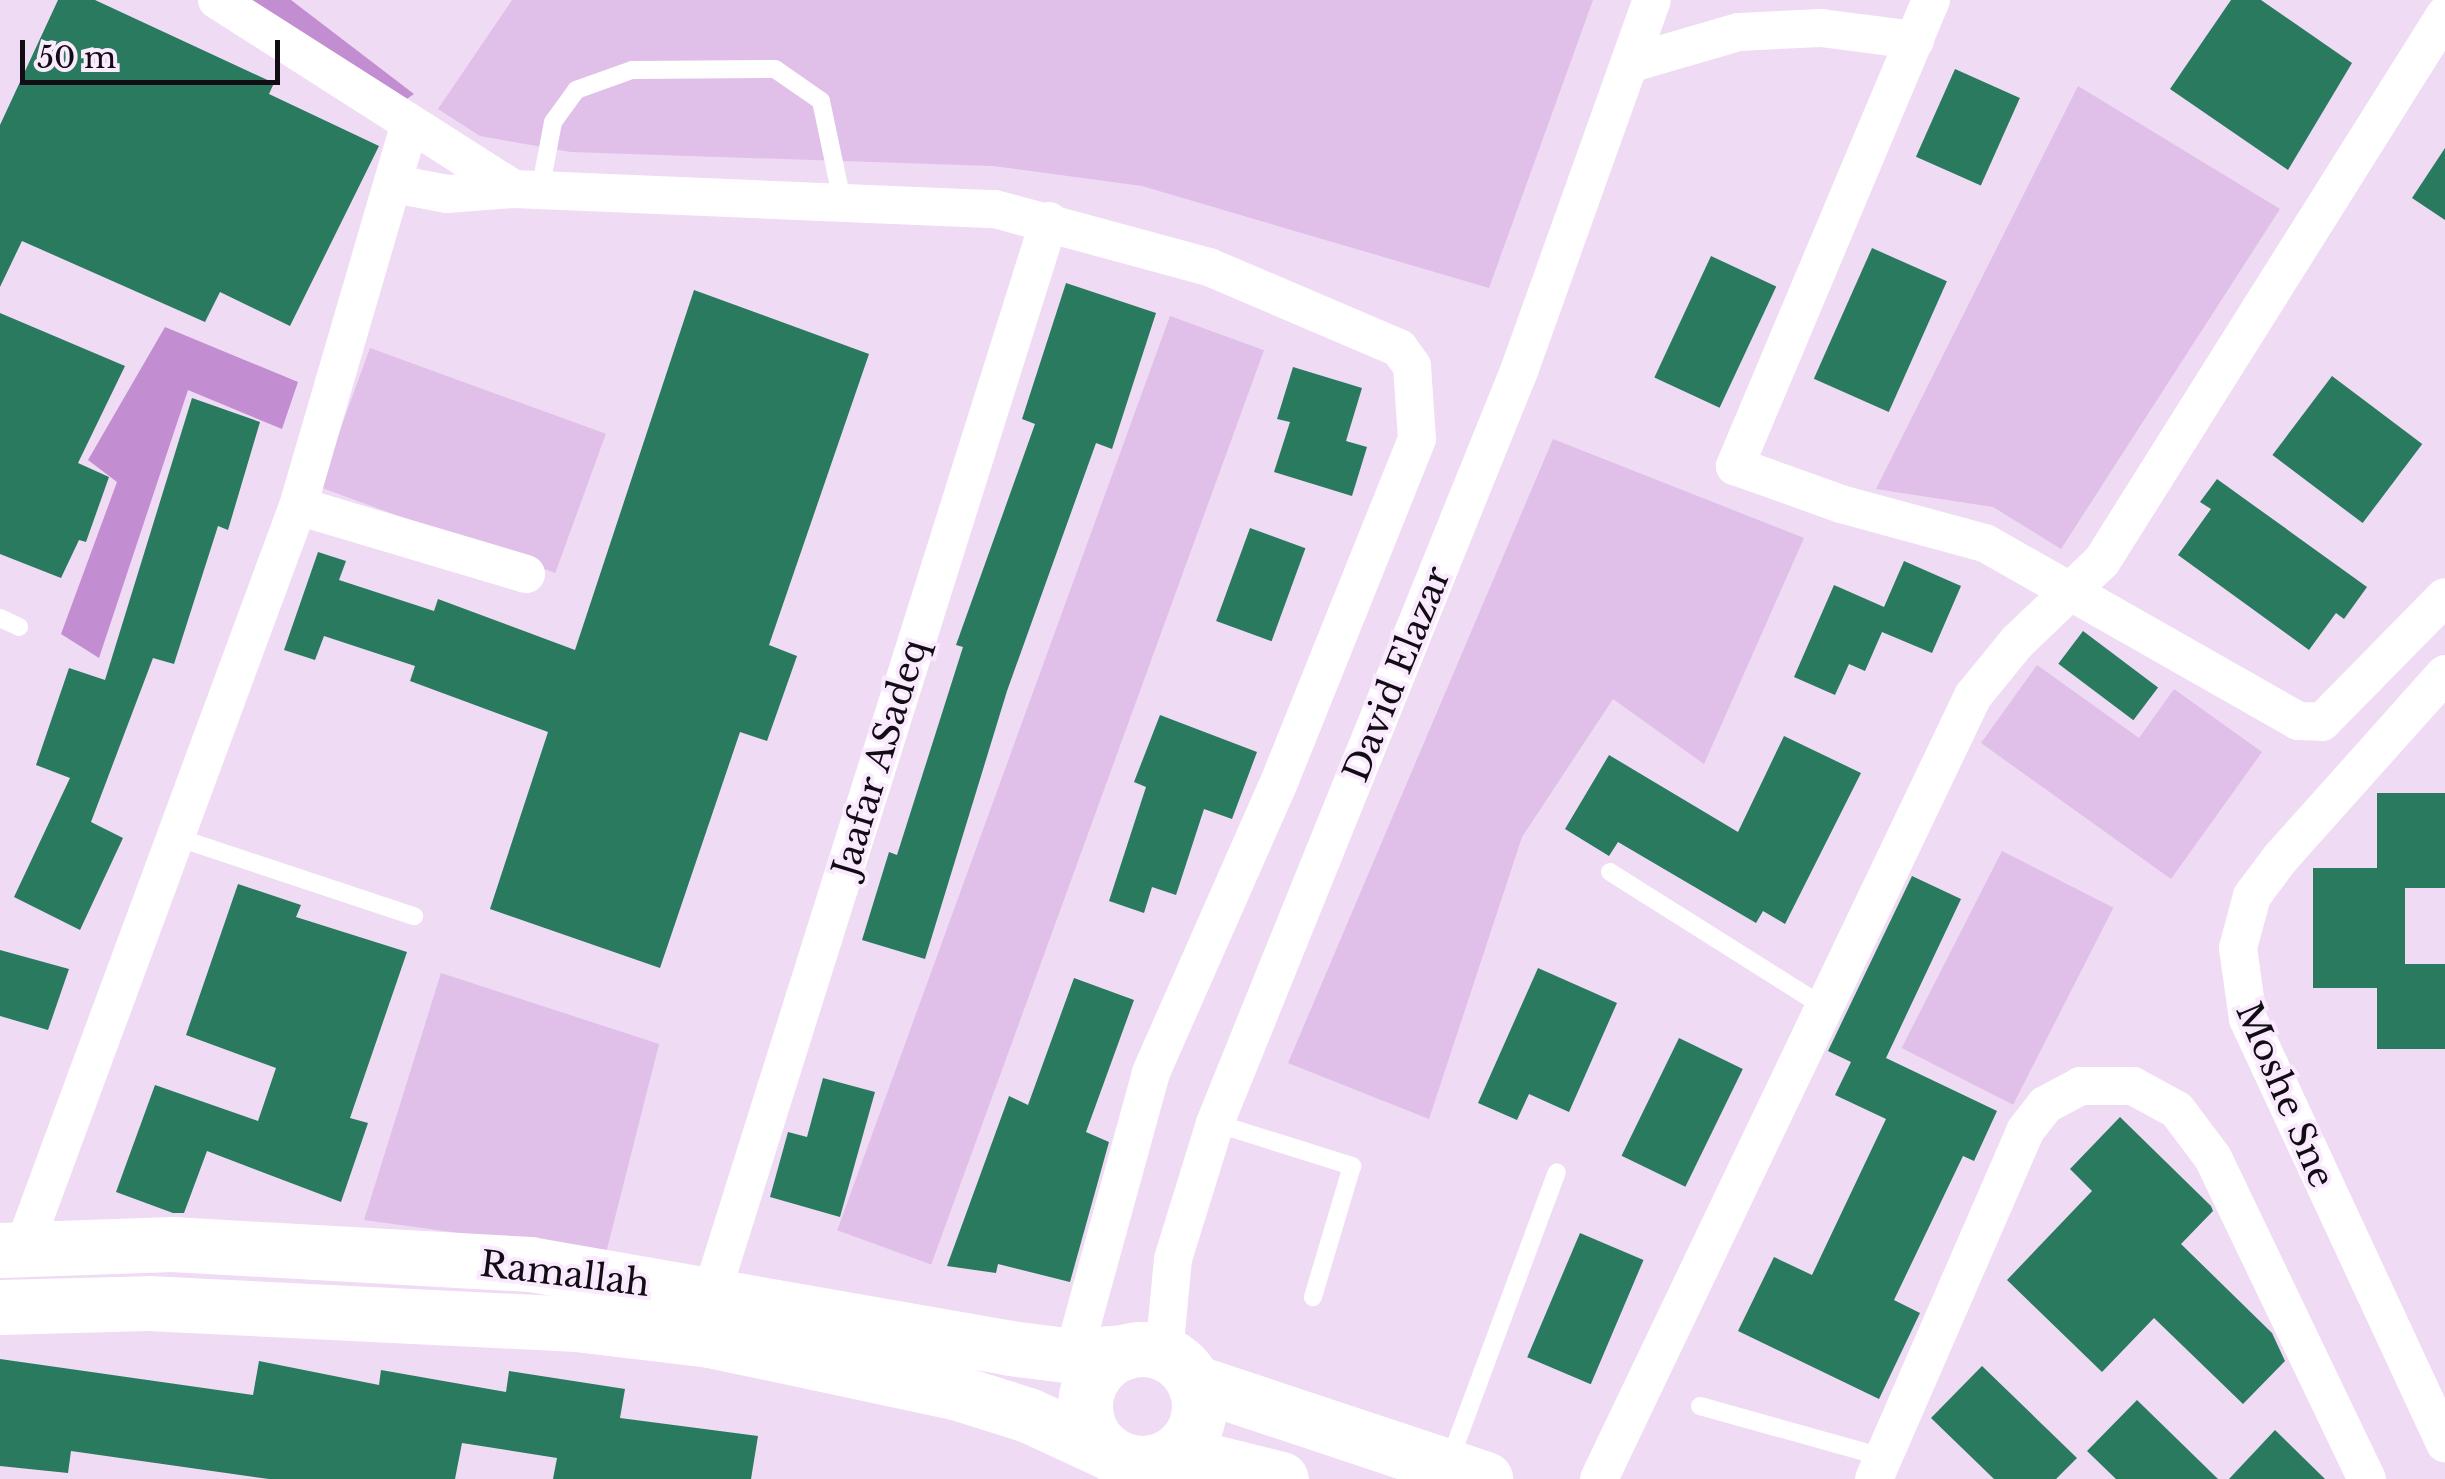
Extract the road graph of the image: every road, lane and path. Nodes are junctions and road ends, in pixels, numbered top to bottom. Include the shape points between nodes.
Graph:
1 (217, 0) edge
2 (1652, 0) edge
3 (1932, 0) edge
4 (2445, 15) edge
5 (1915, 40) junction
6 (1632, 63) junction
7 (410, 124) junction
8 (395, 184) junction
9 (527, 190) junction
10 (844, 205) junction
11 (1049, 221) junction
12 (298, 506) junction
13 (526, 574) dead end
14 (2070, 591) junction
15 (2445, 596) edge
16 (0, 618) edge
17 (18, 627) dead end
18 (2445, 674) edge
19 (176, 837) junction
20 (1610, 872) dead end
21 (414, 916) dead end
22 (1824, 1007) junction
23 (1215, 1123) junction
24 (1557, 1172) dead end
25 (12, 1250) edge
26 (711, 1295) junction
27 (1313, 1297) dead end
28 (0, 1306) edge
29 (1139, 1361) junction
30 (1700, 1406) dead end
31 (2445, 1444) edge
32 (1148, 1461) edge
33 (1879, 1468) edge
34 (1466, 1474) edge
35 (1281, 1479) edge
36 (1599, 1479) edge
37 (2367, 1479) edge

1 - 7 street
2 - 6 street, David Elazar
3 - 5 street
4 - 14 street via 2102,562
5 - 6 street via 1821,28 1739,32
5 - 14 street via 1736,466 1841,504 1985,543
6 - 23 street, David Elazar via 1519,371
7 - 8 street
7 - 9 street
8 - 9 street via 446,194
8 - 12 street
9 - 10 street
9 - 10 lane via 553,122 576,90 632,70 775,69 821,101
10 - 11 street via 994,209
11 - 26 street, Jaafar ASadeq
11 - 29 street via 1209,267 1399,348 1412,366 1417,404 1417,440 1280,780 1151,1073
12 - 13 street
12 - 19 street
14 - 15 street via 2298,721 2322,722
14 - 22 street via 1974,696
16 - 17 lane
18 - 31 street, Moshe Sne via 2272,869 2252,896 2238,948 2248,1020
19 - 21 lane
19 - 25 street
20 - 22 lane
22 - 36 street
23 - 27 lane via 1352,1166
23 - 29 street, David Elazar
24 - 34 lane
25 - 26 highway, Ramallah via 172,1244 530,1264
26 - 29 highway, Ramallah
28 - 32 highway, Ramallah via 167,1304 576,1324 695,1338 955,1392
29 - 32 highway via 1197,1422
29 - 32 highway via 1094,1376 1086,1397 1092,1436
29 - 34 highway, Ramallah
30 - 33 lane
32 - 35 highway, Ramallah
33 - 37 street via 2025,1131 2045,1105 2080,1086 2133,1086 2177,1110 2213,1158

